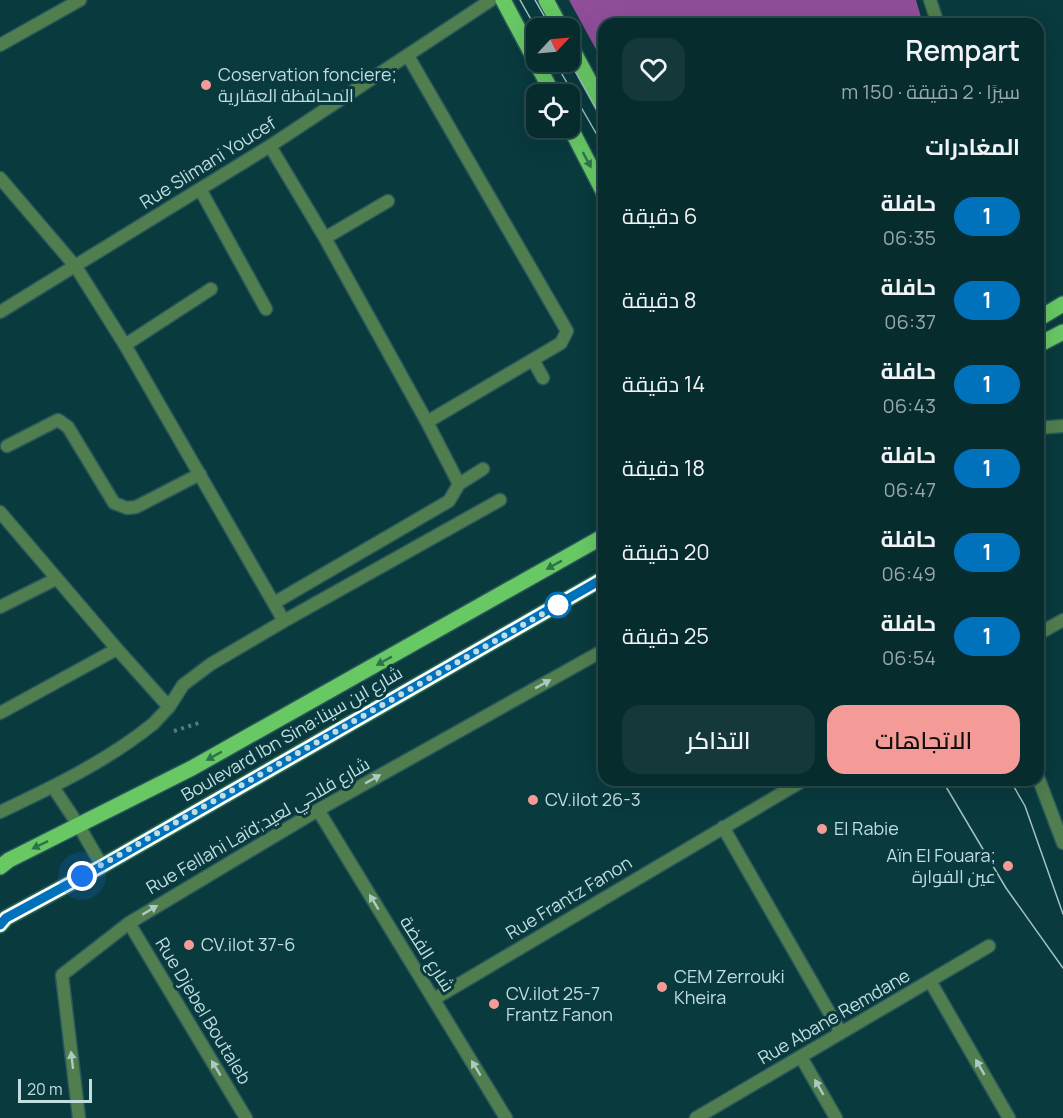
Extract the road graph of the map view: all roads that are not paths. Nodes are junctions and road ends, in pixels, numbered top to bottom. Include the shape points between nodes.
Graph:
1 (80, 0) edge
2 (491, 0) edge
3 (503, 0) edge
4 (546, 0) edge
5 (930, 0) edge
6 (556, 18) edge
7 (936, 18) edge
8 (0, 45) edge
9 (408, 56) junction
10 (580, 64) edge
11 (548, 84) edge
12 (598, 97) edge
13 (576, 138) edge
14 (270, 146) junction
15 (0, 178) edge
16 (598, 181) edge
17 (200, 189) junction
18 (388, 201) dead end
19 (326, 237) junction
20 (76, 267) junction
21 (211, 289) dead end
22 (1063, 304) edge
23 (266, 309) dead end
24 (0, 312) edge
25 (1044, 315) edge
26 (1063, 332) edge
27 (1044, 342) edge
28 (125, 345) junction
29 (533, 360) junction
30 (543, 378) dead end
31 (427, 422) junction
32 (1063, 426) edge
33 (1044, 428) edge
34 (7, 446) dead end
35 (483, 468) dead end
36 (200, 474) junction
37 (459, 484) junction
38 (500, 500) dead end
39 (0, 512) edge
40 (598, 539) edge
41 (56, 579) junction
42 (598, 581) edge
43 (274, 603) junction
44 (0, 607) edge
45 (1063, 620) edge
46 (284, 621) junction
47 (1044, 631) edge
48 (117, 649) junction
49 (598, 653) edge
50 (169, 707) junction
51 (0, 713) edge
52 (794, 786) edge
53 (1041, 786) edge
54 (53, 787) junction
55 (318, 810) junction
56 (0, 812) edge
57 (79, 826) junction
58 (723, 827) junction
59 (1063, 843) edge
60 (102, 866) junction
61 (0, 867) edge
62 (129, 923) junction
63 (0, 925) edge
64 (989, 946) dead end
65 (930, 981) junction
66 (434, 999) junction
67 (841, 1034) junction
68 (801, 1057) junction
69 (710, 1114) edge
70 (79, 1118) edge
71 (246, 1118) edge
72 (506, 1118) edge
73 (696, 1118) edge
74 (836, 1118) edge
75 (1009, 1118) edge

1 - 8 street
2 - 9 street, Rue Slimani Youcef
3 - 11 main road
4 - 6 main road
5 - 7 street
9 - 14 street, Rue Slimani Youcef
9 - 29 street via 567,331 561,343
10 - 12 main road
13 -> 16 main road
14 - 17 street, Rue Slimani Youcef
14 - 19 street
15 - 20 street
17 - 20 street, Rue Slimani Youcef
17 - 23 street
18 - 19 street
19 - 31 street
20 - 24 street, Rue Slimani Youcef
20 - 28 street
21 - 28 street
22 - 25 main road
26 - 27 main road
28 - 36 street
29 - 30 street
29 - 31 street
31 - 37 street
32 - 33 street
34 - 36 street via 58,420 68,427 114,503 127,508
35 - 37 street
36 - 43 street
37 - 43 street via 448,501
38 - 46 street
39 - 41 street
40 -> 57 main road, Boulevard Ibn Sina:شارع ابن سينا via 192,768
41 - 44 street
41 - 48 street
42 - 60 main road, Boulevard Ibn Sina:شارع ابن سينا
43 - 46 street
45 - 47 street
46 - 50 street via 211,664 183,686
48 - 50 street
48 - 51 street
55 -> 49 street, Rue Fellahi Laïd;شارع فلاحي لعيد
50 - 54 street via 134,739
52 - 58 street, Rue Frantz Fanon
53 - 59 street
54 - 56 street
54 - 57 street
62 -> 55 street, Rue Fellahi Laïd;شارع فلاحي لعيد
66 -> 55 street, شارع الفضة
57 - 60 street
57 -> 61 main road, Boulevard Ibn Sina:شارع ابن سينا
58 - 66 street, Rue Frantz Fanon
58 - 67 street
60 - 63 main road, Boulevard Ibn Sina:شارع ابن سينا via 6,918
70 -> 62 street, Rue Fellahi Laïd;شارع فلاحي لعيد via 62,975
71 -> 62 street, Rue Djebel Boutaleb
64 - 65 street, Rue Abane Remdane
65 - 67 street, Rue Abane Remdane
75 -> 65 street
72 -> 66 street, شارع الفضة
67 - 68 street, Rue Abane Remdane
68 - 69 street, Rue Abane Remdane
74 -> 68 street
69 - 73 street, Rue Abane Remdane

